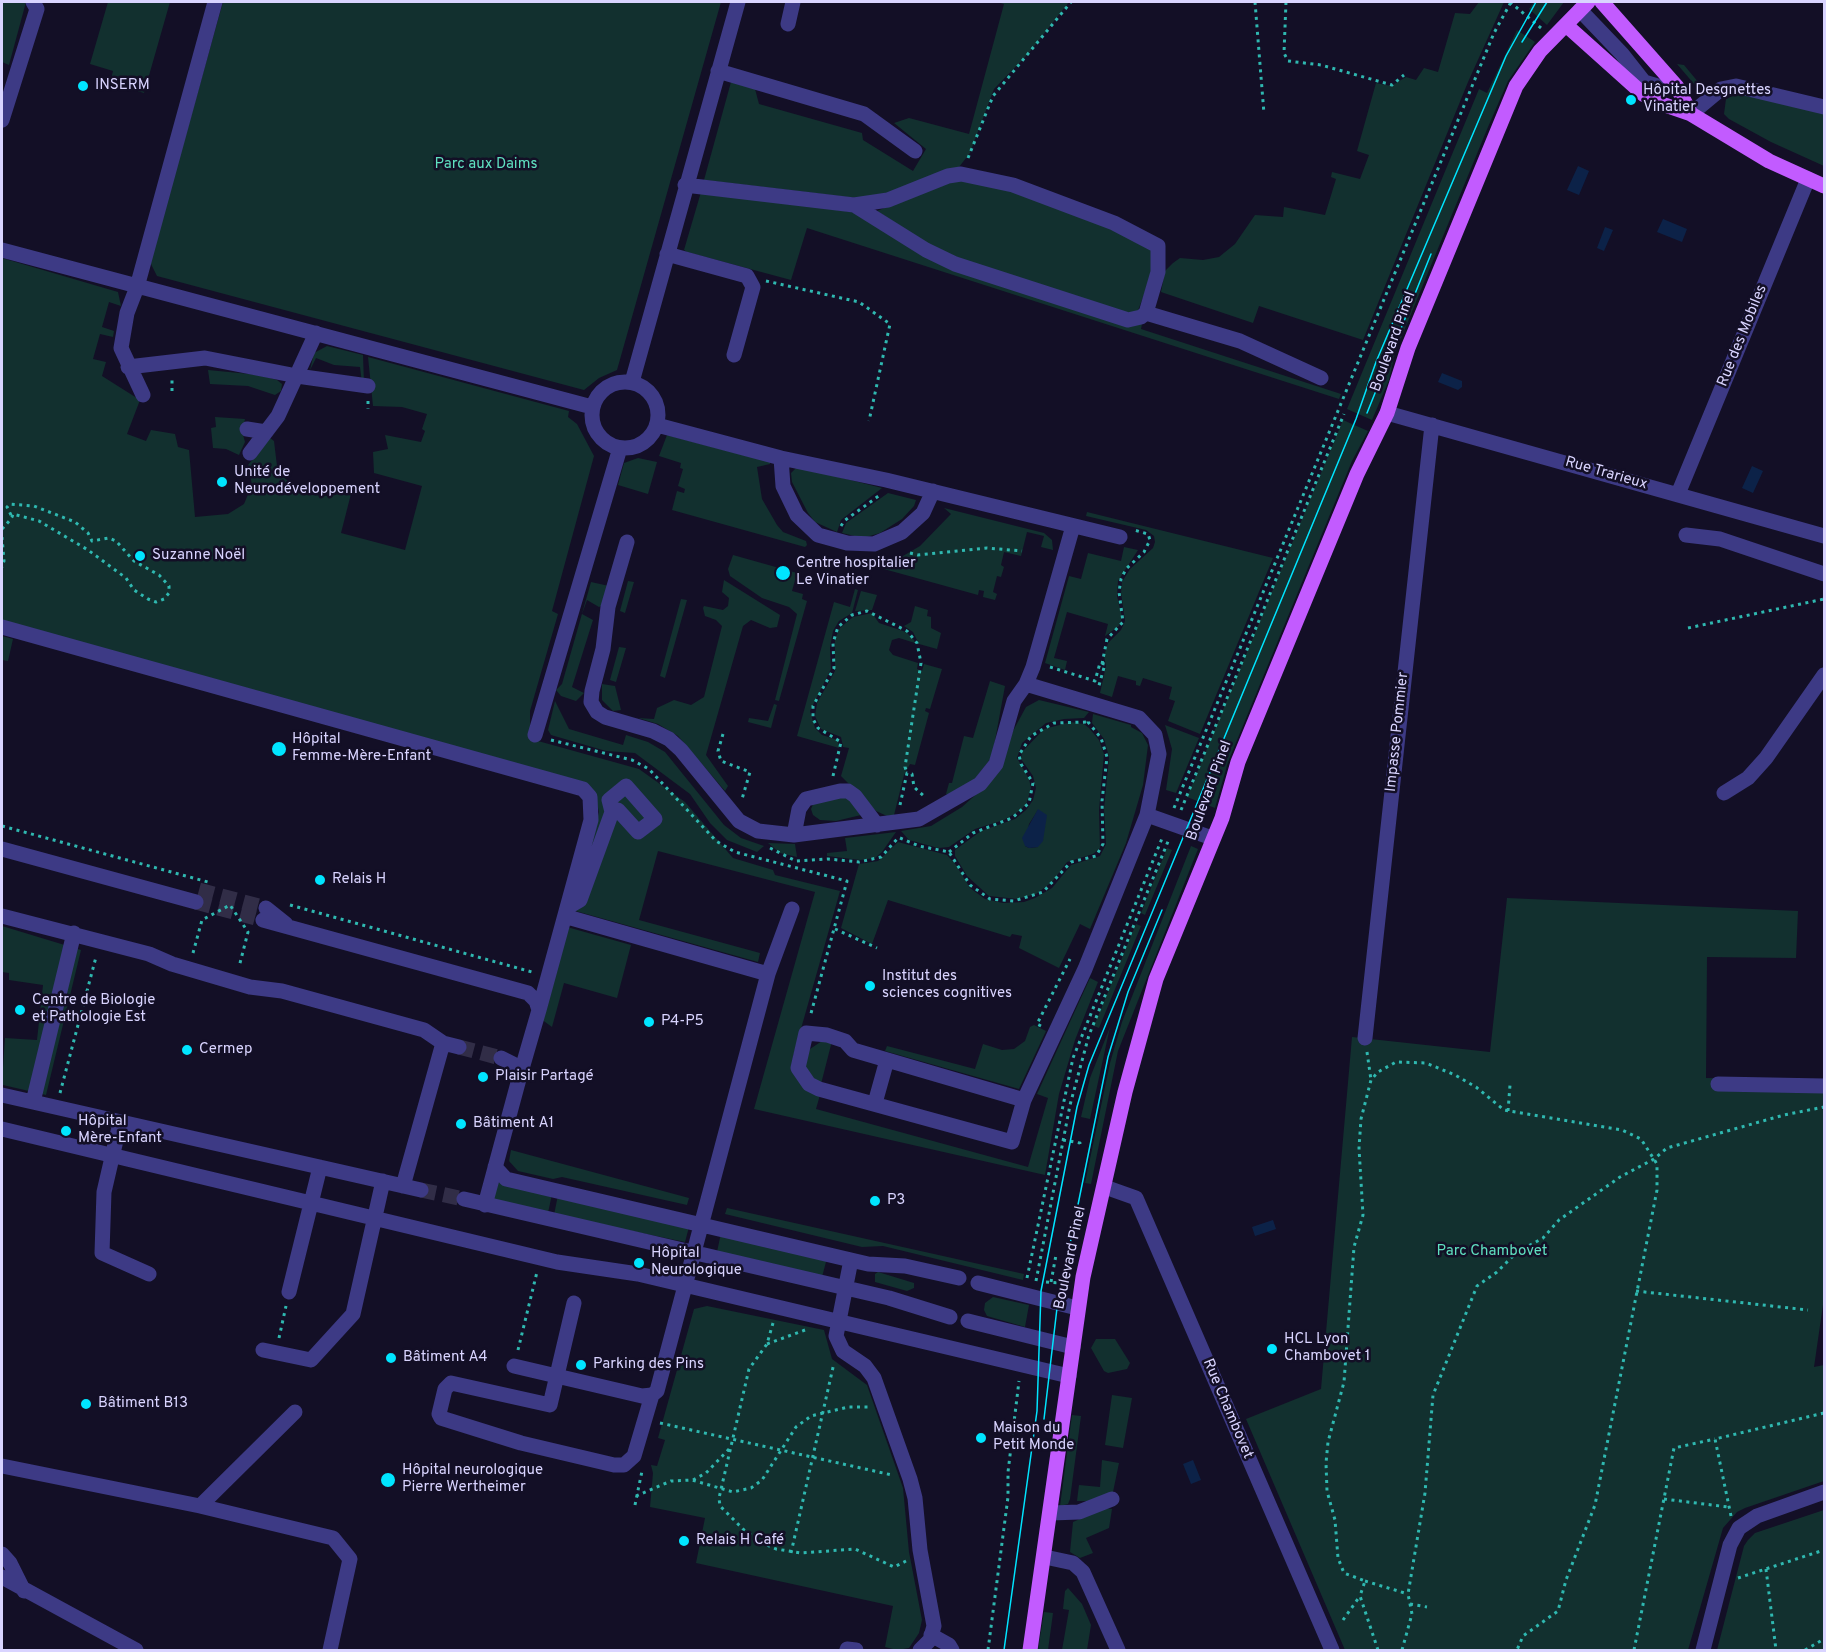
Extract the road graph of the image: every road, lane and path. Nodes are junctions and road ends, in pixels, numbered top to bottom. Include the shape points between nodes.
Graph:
1 (33, 2) edge
2 (215, 2) edge
3 (738, 2) edge
4 (793, 2) edge
5 (1071, 2) edge
6 (1256, 2) edge
7 (1286, 2) edge
8 (1511, 2) edge
9 (1602, 2) edge
10 (1584, 6) edge
11 (788, 24) dead end
12 (1566, 25) junction
13 (718, 71) junction
14 (1404, 75) dead end
15 (1677, 87) junction
16 (1824, 107) edge
17 (891, 114) dead end
18 (1264, 114) dead end
19 (1691, 114) junction
20 (2, 120) edge
21 (875, 120) junction
22 (915, 151) dead end
23 (961, 174) junction
24 (1808, 179) junction
25 (685, 185) junction
26 (1824, 186) edge
27 (854, 205) junction
28 (2, 250) edge
29 (667, 254) junction
30 (747, 276) junction
31 (137, 287) junction
32 (1146, 313) junction
33 (316, 333) junction
34 (734, 355) dead end
35 (128, 367) junction
36 (297, 376) junction
37 (1321, 378) dead end
38 (632, 382) junction
39 (368, 386) dead end
40 (143, 395) dead end
41 (592, 407) junction
42 (1387, 413) junction
43 (1344, 414) dead end
44 (868, 421) dead end
45 (657, 425) junction
46 (1432, 425) junction
47 (248, 429) dead end
48 (266, 432) junction
49 (620, 448) junction
50 (250, 453) dead end
51 (781, 458) junction
52 (886, 480) junction
53 (933, 491) junction
54 (1678, 494) junction
55 (12, 517) junction
56 (1073, 526) junction
57 (2, 529) edge
58 (839, 533) dead end
59 (1123, 533) joint
60 (1686, 534) dead end
61 (1824, 536) edge
62 (2, 537) edge
63 (627, 542) dead end
64 (1022, 551) dead end
65 (910, 553) dead end
66 (2, 567) edge
67 (1824, 574) edge
68 (1824, 599) edge
69 (2, 627) edge
70 (1688, 628) dead end
71 (1034, 662) junction
72 (1102, 664) junction
73 (1824, 675) edge
74 (1026, 684) junction
75 (1094, 705) junction
76 (1088, 722) junction
77 (723, 734) dead end
78 (535, 735) joint
79 (907, 773) junction
80 (830, 783) dead end
81 (1724, 793) dead end
82 (929, 798) dead end
83 (740, 807) dead end
84 (612, 812) dead end
85 (897, 815) dead end
86 (1147, 815) junction
87 (1173, 823) junction
88 (877, 825) junction
89 (2, 826) edge
90 (899, 831) dead end
91 (794, 835) junction
92 (899, 837) junction
93 (1212, 838) junction
94 (766, 844) dead end
95 (2, 849) edge
96 (949, 852) junction
97 (201, 891) joint
98 (284, 904) dead end
99 (792, 909) dead end
100 (569, 913) junction
101 (265, 914) tunnel mouth
102 (2, 916) edge
103 (835, 928) junction
104 (74, 933) junction
105 (100, 940) junction
106 (877, 948) dead end
107 (87, 954) dead end
108 (96, 956) junction
109 (107, 959) dead end
110 (189, 969) junction
111 (768, 974) junction
112 (235, 983) junction
113 (528, 993) junction
114 (539, 1010) junction
115 (806, 1033) junction
116 (1365, 1038) joint
117 (443, 1043) junction
118 (459, 1047) tunnel mouth
119 (501, 1058) tunnel mouth
120 (887, 1060) junction
121 (519, 1079) junction
122 (1371, 1080) junction
123 (1718, 1084) dead end
124 (1510, 1085) dead end
125 (1824, 1086) edge
126 (2, 1095) edge
127 (1024, 1100) junction
128 (33, 1102) junction
129 (875, 1103) junction
130 (57, 1107) junction
131 (1824, 1107) edge
132 (1508, 1111) junction
133 (120, 1123) junction
134 (2, 1129) edge
135 (1063, 1140) junction
136 (1079, 1148) dead end
137 (113, 1154) junction
138 (1654, 1159) junction
139 (320, 1167) junction
140 (495, 1167) junction
141 (383, 1181) junction
142 (403, 1186) junction
143 (1105, 1187) junction
144 (421, 1190) tunnel mouth
145 (464, 1199) tunnel mouth
146 (310, 1202) junction
147 (485, 1205) junction
148 (375, 1218) junction
149 (700, 1224) junction
150 (693, 1254) junction
151 (1056, 1255) dead end
152 (851, 1260) junction
153 (149, 1274) dead end
154 (1071, 1275) dead end
155 (959, 1278) dead end
156 (1036, 1281) junction
157 (1051, 1282) junction
158 (978, 1283) dead end
159 (684, 1285) junction
160 (845, 1288) junction
161 (1636, 1291) junction
162 (289, 1292) joint
163 (574, 1303) dead end
164 (776, 1306) junction
165 (1077, 1308) junction
166 (1808, 1310) dead end
167 (950, 1317) dead end
168 (838, 1320) junction
169 (968, 1321) dead end
170 (810, 1325) dead end
171 (767, 1344) junction
172 (1073, 1347) junction
173 (269, 1352) joint
174 (834, 1362) dead end
175 (514, 1366) dead end
176 (557, 1376) junction
177 (1069, 1376) junction
178 (652, 1395) junction
179 (879, 1404) junction
180 (1016, 1407) dead end
181 (824, 1411) junction
182 (296, 1412) dead end
183 (1824, 1413) edge
184 (660, 1423) dead end
185 (734, 1439) junction
186 (1715, 1439) junction
187 (731, 1446) junction
188 (781, 1450) junction
189 (814, 1458) junction
190 (2, 1466) edge
191 (902, 1478) dead end
192 (692, 1480) junction
193 (722, 1489) junction
194 (1824, 1492) edge
195 (636, 1496) dead end
196 (1112, 1499) dead end
197 (1664, 1499) junction
198 (200, 1506) junction
199 (1728, 1507) junction
200 (1051, 1513) junction
201 (1732, 1517) dead end
202 (1824, 1550) edge
203 (791, 1553) junction
204 (2, 1554) edge
205 (912, 1556) dead end
206 (1045, 1557) junction
207 (1766, 1569) junction
208 (1722, 1576) junction
209 (2, 1577) edge
210 (1365, 1581) junction
211 (24, 1591) junction
212 (1408, 1594) junction
213 (1360, 1596) junction
214 (1410, 1604) junction
215 (1427, 1607) dead end
216 (1343, 1620) dead end
217 (931, 1635) junction
218 (1824, 1639) edge
219 (136, 1650) edge
220 (330, 1650) edge
221 (920, 1650) edge
222 (952, 1650) edge
223 (988, 1650) edge
224 (1030, 1650) edge
225 (1118, 1650) edge
226 (1332, 1650) edge
227 (1378, 1650) edge
228 (1402, 1650) edge
229 (1516, 1650) edge
230 (1634, 1650) edge
231 (1703, 1650) edge
232 (1776, 1650) edge
233 (1805, 1650) edge

1 - 20 street via 38,9
2 - 31 street
3 - 13 street
4 - 11 street
5 - 23 path via 993,96
6 - 18 path
7 - 14 path via 1284,53 1288,61 1321,65 1392,85
8 - 87 path via 1494,33
9 - 15 main road
10 - 12 main road, Boulevard Pinel
10 - 15 street via 1644,82
12 - 19 main road via 1643,94
12 - 42 main road, Boulevard Pinel via 1516,86 1408,348
13 - 21 street
13 - 25 street
15 - 19 main road
16 - 19 street via 1736,86 1721,89
17 - 21 street
19 - 24 main road via 1769,161
21 - 22 street
23 - 27 street via 888,200
23 - 32 street via 1013,185 1114,223 1158,246 1158,272
24 - 26 main road
24 - 54 street, Rue des Mobiles
25 - 27 street
25 - 29 street
27 - 32 street via 955,264 1128,320
28 - 31 street
29 - 30 street
29 - 38 street
30 - 34 street via 753,287
30 - 44 path via 859,302 890,324
31 - 33 street
31 - 35 street via 127,313 121,348
32 - 37 street via 1240,340
33 - 36 street
33 - 41 street
35 - 36 street via 206,358
35 - 40 street
36 - 39 street
36 - 48 street
38 - 41 street via 607,387
38 - 45 street via 654,398
41 - 49 street via 597,434
42 - 46 street, Rue Trarieux
42 - 93 main road, Boulevard Pinel via 1357,474 1291,634
43 - 87 path
45 - 49 street via 648,439 635,447
45 - 51 street
46 - 54 street, Rue Trarieux
46 - 116 street, Impasse Pommier
47 - 48 street
48 - 50 street
49 - 78 street
51 - 52 street
51 - 53 street via 783,486 797,515 818,535 847,543 874,544 902,532 923,513
52 - 53 street
52 - 58 path via 881,494 844,521
53 - 56 street
54 - 61 street, Rue Trarieux
55 - 55 path via 13,514 39,521 68,537 126,578 134,590 148,599 156,602 169,593 169,586 159,575 134,561 116,541 92,541 75,522 34,506 10,504 7,507
55 - 57 path
56 - 59 street
56 - 71 street
59 - 72 path via 1148,534 1150,540 1121,579 1123,622 1107,639
60 - 67 street via 1720,539
62 - 66 path
63 - 91 street via 608,607 591,702 605,717 653,731 669,740 739,822 758,831
64 - 65 path via 987,548
68 - 70 path
69 - 100 street via 583,789 590,797 591,820
71 - 72 path via 1095,681
71 - 74 street
72 - 75 path
73 - 81 street via 1766,758 1748,778
74 - 75 street
74 - 88 street via 1014,701 996,764 980,784 930,815
75 - 76 path
75 - 86 street via 1139,718 1155,735 1159,754
76 - 96 path via 1054,723 1031,736 1019,755 1033,783 1029,803 1012,818 983,828
76 - 96 path via 1101,738 1107,758 1100,853 1071,862 1043,892 1014,901 990,899 979,892
77 - 83 path via 718,751 721,761 750,772
78 - 103 path via 632,760 649,769 716,841 735,852 847,881
79 - 80 path via 921,663 917,643 912,634 874,613 859,612 845,619 835,632 834,668 813,706 818,728 842,742
79 - 82 path via 912,774 917,791
79 - 85 path
84 - 100 street via 580,900
86 - 87 street
86 - 127 street via 1085,969
87 - 93 street
87 - 135 path via 1089,1035
87 - 156 path via 1073,1058 1026,1281
88 - 91 street
88 - 91 street via 855,796 840,791 806,799 799,809
89 - 97 path
90 - 92 path
92 - 94 path via 881,857 860,862 796,861 774,852
92 - 96 path
93 - 143 main road, Boulevard Pinel via 1156,979 1125,1092
95 - 97 street via 163,893
98 - 113 path via 533,972
99 - 111 street
100 - 111 street
100 - 114 street
101 - 113 street via 291,927
102 - 104 street
103 - 106 path
103 - 115 path
104 - 105 street
104 - 128 street
105 - 108 path
105 - 110 street
107 - 108 path
108 - 109 path
108 - 130 path
110 - 112 street
110 - 112 path via 202,920 230,905 248,932
111 - 149 street
112 - 117 street via 424,1030
113 - 114 street
114 - 121 street
115 - 120 street via 834,1037 853,1050
115 - 129 street via 798,1068 809,1084
116 - 122 path
117 - 118 street
117 - 142 street
119 - 121 street via 513,1064
120 - 127 street
120 - 129 street
121 - 140 street
122 - 132 path via 1396,1062 1426,1063 1455,1075
122 - 210 path via 1361,1119 1363,1215 1354,1246 1344,1382 1326,1463 1338,1558 1344,1573
123 - 125 street
124 - 132 path
126 - 128 street
127 - 129 street via 1012,1142
128 - 130 street
130 - 133 street
131 - 138 path via 1667,1148
132 - 138 path via 1622,1130 1641,1139
133 - 137 street
133 - 139 street
134 - 137 street
135 - 136 path via 1080,1143
135 - 156 path
137 - 146 street
137 - 153 street via 104,1192 102,1252
138 - 161 path via 1657,1190
138 - 212 path via 1620,1177 1567,1215 1543,1238 1516,1253 1477,1286 1433,1395 1425,1493
139 - 141 street
139 - 146 street
140 - 147 street
140 - 149 street via 506,1179
141 - 142 street
141 - 148 street
142 - 144 street
143 - 165 main road, Boulevard Pinel
143 - 226 street, Rue Chambovet via 1136,1198
145 - 147 street
146 - 148 street
146 - 162 street
147 - 150 street
148 - 159 street via 557,1262
148 - 173 street via 353,1314 311,1360
149 - 150 street
149 - 152 street
150 - 159 street
150 - 160 street
151 - 157 path
152 - 155 street via 906,1266
152 - 160 street
154 - 157 path via 1061,1283
156 - 157 path
158 - 165 street
159 - 164 street
159 - 178 street via 659,1386
160 - 167 street
160 - 168 street
161 - 166 path
161 - 229 path via 1595,1505 1558,1611 1523,1636
162 - 173 path
163 - 176 street
164 - 168 street
164 - 171 path
165 - 172 main road, Boulevard Pinel
168 - 177 street
168 - 179 street via 838,1344 870,1371
169 - 172 street
170 - 171 path
171 - 185 path via 749,1369
172 - 177 main road, Boulevard Pinel
174 - 181 path
175 - 176 street
176 - 178 street
176 - 178 street via 550,1405 451,1383 445,1389 439,1414 446,1421 498,1437 614,1465 624,1464 634,1456
177 - 200 main road, Boulevard Pinel
179 - 181 path
179 - 217 street via 891,1420 915,1498 934,1626
180 - 223 path
181 - 188 path via 801,1421
181 - 189 path
182 - 198 street
183 - 186 path
184 - 185 path
185 - 187 path
185 - 188 path
186 - 197 path via 1674,1448
186 - 199 path
187 - 192 path via 706,1473
187 - 193 path
188 - 189 path
188 - 193 path via 762,1480 751,1488 733,1492
189 - 191 path
189 - 203 path
190 - 198 street
192 - 193 path
192 - 195 path via 671,1481
193 - 203 path via 720,1506 744,1530 760,1542
194 - 208 street via 1747,1521 1734,1536
196 - 200 street via 1079,1512
197 - 199 path
197 - 230 path
198 - 220 street via 333,1538 350,1559
199 - 201 path
200 - 206 main road, Boulevard Pinel
202 - 207 path
203 - 205 path via 855,1549 894,1567
204 - 211 street
206 - 224 main road, Boulevard Pinel
206 - 225 street via 1073,1563 1083,1572
207 - 208 path via 1738,1578
207 - 232 path
208 - 231 street
209 - 211 street
210 - 212 path
210 - 213 path
211 - 219 street
212 - 214 path
213 - 216 path
213 - 227 path
214 - 215 path
214 - 228 path via 1409,1630
217 - 221 street
217 - 222 street
218 - 233 path

